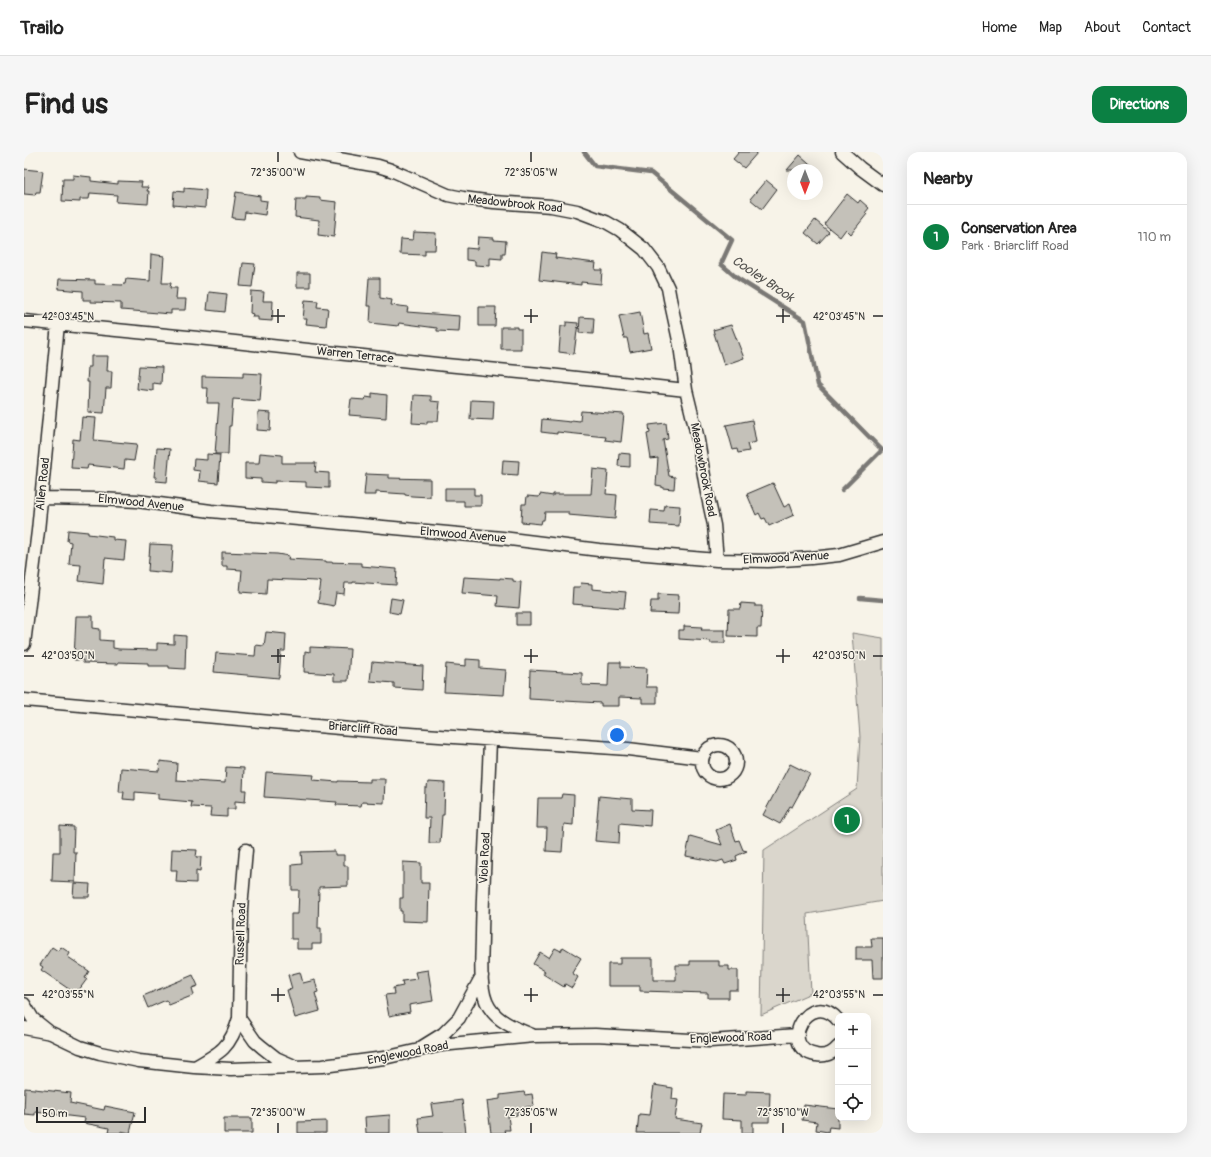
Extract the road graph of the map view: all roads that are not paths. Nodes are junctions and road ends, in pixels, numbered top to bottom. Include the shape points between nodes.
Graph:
1 (300, 152) edge
2 (842, 152) edge
3 (883, 185) edge
4 (24, 321) edge
5 (58, 324) junction
6 (686, 390) junction
7 (42, 498) junction
8 (883, 542) edge
9 (716, 560) junction
10 (24, 644) edge
11 (24, 700) edge
12 (490, 739) junction
13 (702, 758) dead end
14 (246, 850) dead end
15 (482, 976) junction
16 (24, 1004) edge
17 (835, 1017) edge
18 (239, 1018) junction
19 (24, 1028) edge
20 (51, 1033) junction
21 (798, 1035) junction
22 (534, 1036) junction
23 (836, 1049) edge
24 (413, 1052) junction
25 (194, 1068) junction
26 (297, 1068) junction

1 - 6 street, Meadowbrook Road via 378,166 448,195 494,202 551,206 577,212 620,230 636,241 651,257 668,288
2 - 3 street
4 - 5 street, Warren Terrace
5 - 6 street, Warren Terrace
5 - 7 street, Allen Road
6 - 9 street, Meadowbrook Road via 714,525
7 - 9 street, Elmwood Avenue via 137,501 211,511
7 - 10 street, Allen Road
8 - 9 street, Elmwood Avenue via 839,555 768,561
11 - 12 street, Briarcliff Road
12 - 13 street, Briarcliff Road via 628,749
12 - 15 street, Viola Road
14 - 18 street, Russell Road via 241,909
15 - 22 street, Viola Road via 485,997 494,1013 506,1023
15 - 24 street, Viola Road via 459,1018 443,1034
16 - 20 street via 33,1019
17 - 21 street via 826,1012 811,1013 804,1017
18 - 25 street, Russell Road via 228,1043 218,1054
18 - 26 street via 255,1041 276,1058
19 - 20 street, Englewood Road
20 - 25 street, Englewood Road via 80,1047 100,1053
21 - 22 street, Englewood Road via 710,1041 640,1036
21 - 23 street via 802,1046 814,1055 826,1055
22 - 24 street, Englewood Road via 461,1043
24 - 26 street, Englewood Road via 343,1064
25 - 26 street, Englewood Road

